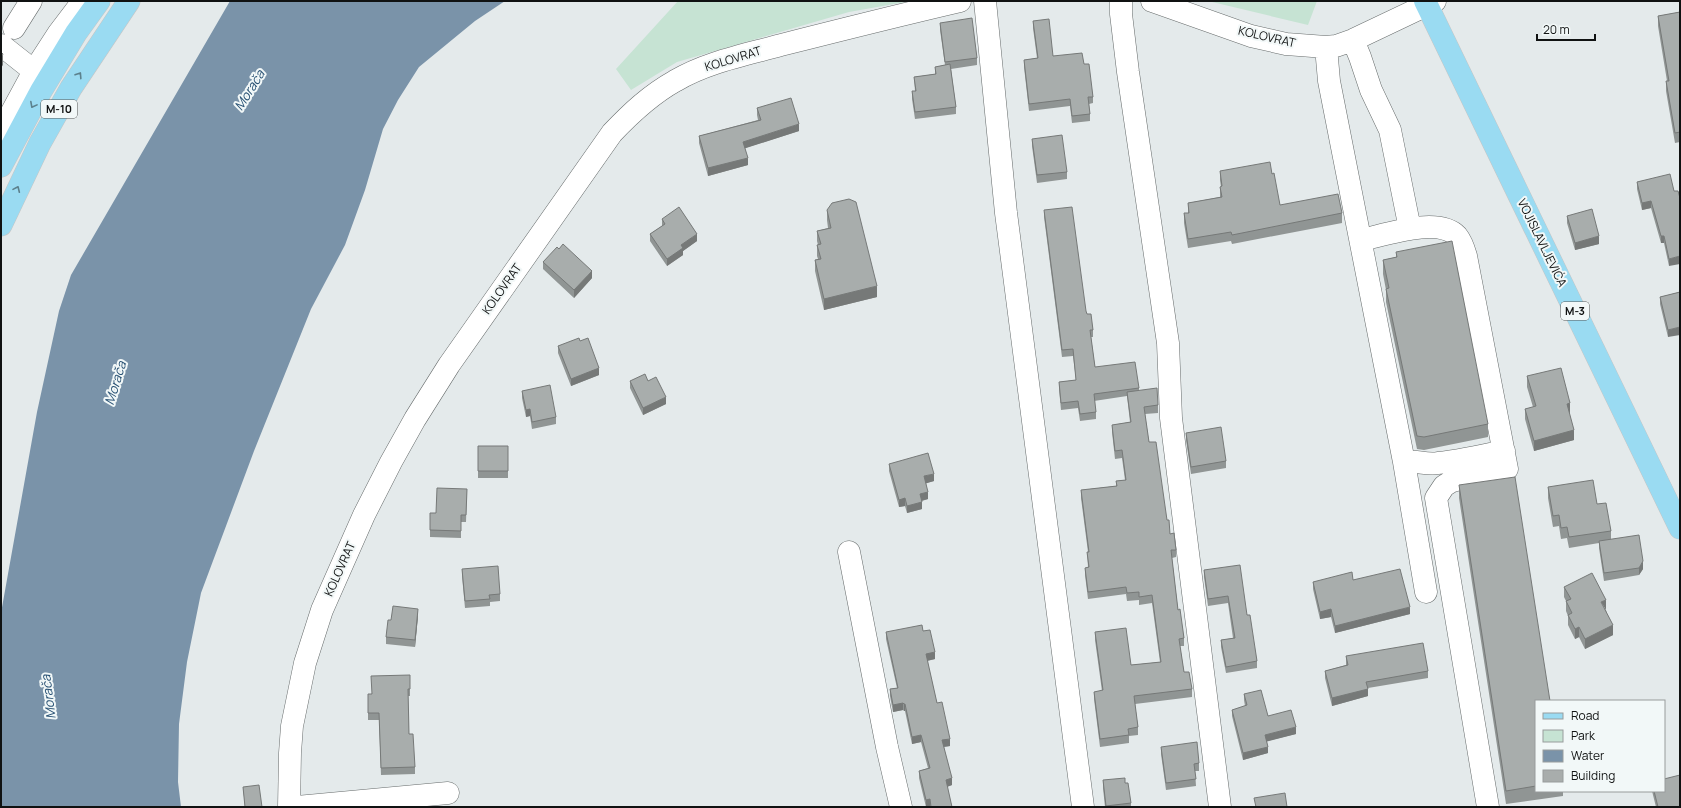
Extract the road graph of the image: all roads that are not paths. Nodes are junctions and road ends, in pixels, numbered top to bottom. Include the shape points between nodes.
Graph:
1 (85, 1) edge
2 (129, 1) edge
3 (960, 1) edge
4 (985, 1) edge
5 (1121, 1) edge
6 (1152, 1) edge
7 (27, 2) edge
8 (1429, 2) edge
9 (14, 28) dead end
10 (1353, 40) junction
11 (1, 45) edge
12 (1326, 47) junction
13 (34, 71) junction
14 (1, 132) edge
15 (1, 166) edge
16 (1, 225) edge
17 (1410, 229) junction
18 (1361, 240) junction
19 (1504, 451) junction
20 (1405, 471) junction
21 (1436, 498) junction
22 (1680, 528) edge
23 (849, 552) dead end
24 (1426, 592) dead end
25 (448, 793) dead end
26 (289, 807) edge
27 (297, 807) edge
28 (901, 807) edge
29 (1083, 807) edge
30 (1220, 807) edge
31 (1488, 807) edge

1 - 13 street
1 -> 15 main road, M-10 via 76,33
16 -> 2 main road, M-10 via 40,143 71,88
3 - 26 street, KOLOVRAT via 842,29 695,71 653,94 612,133 449,365 408,431 364,515 322,610 305,663 292,726
4 - 29 street via 1006,214
5 - 30 street via 1128,72 1168,343 1171,418
6 - 12 street, KOLOVRAT via 1251,36 1286,44
7 - 9 street
8 - 10 street, KOLOVRAT
8 - 22 main road, VOJISLAVLJEVIĆA / M-3
10 - 12 street, KOLOVRAT
10 - 17 street via 1371,90 1390,130
11 - 13 street
12 - 18 street via 1329,81
13 - 14 street
17 - 18 street
17 - 19 street via 1449,230 1462,243
18 - 20 street
19 - 20 street via 1437,463 1423,464 1410,461
19 - 21 street via 1507,469 1452,481 1444,486
20 - 21 street via 1420,480
20 - 24 street
21 - 31 street
23 - 28 street
25 - 27 street

